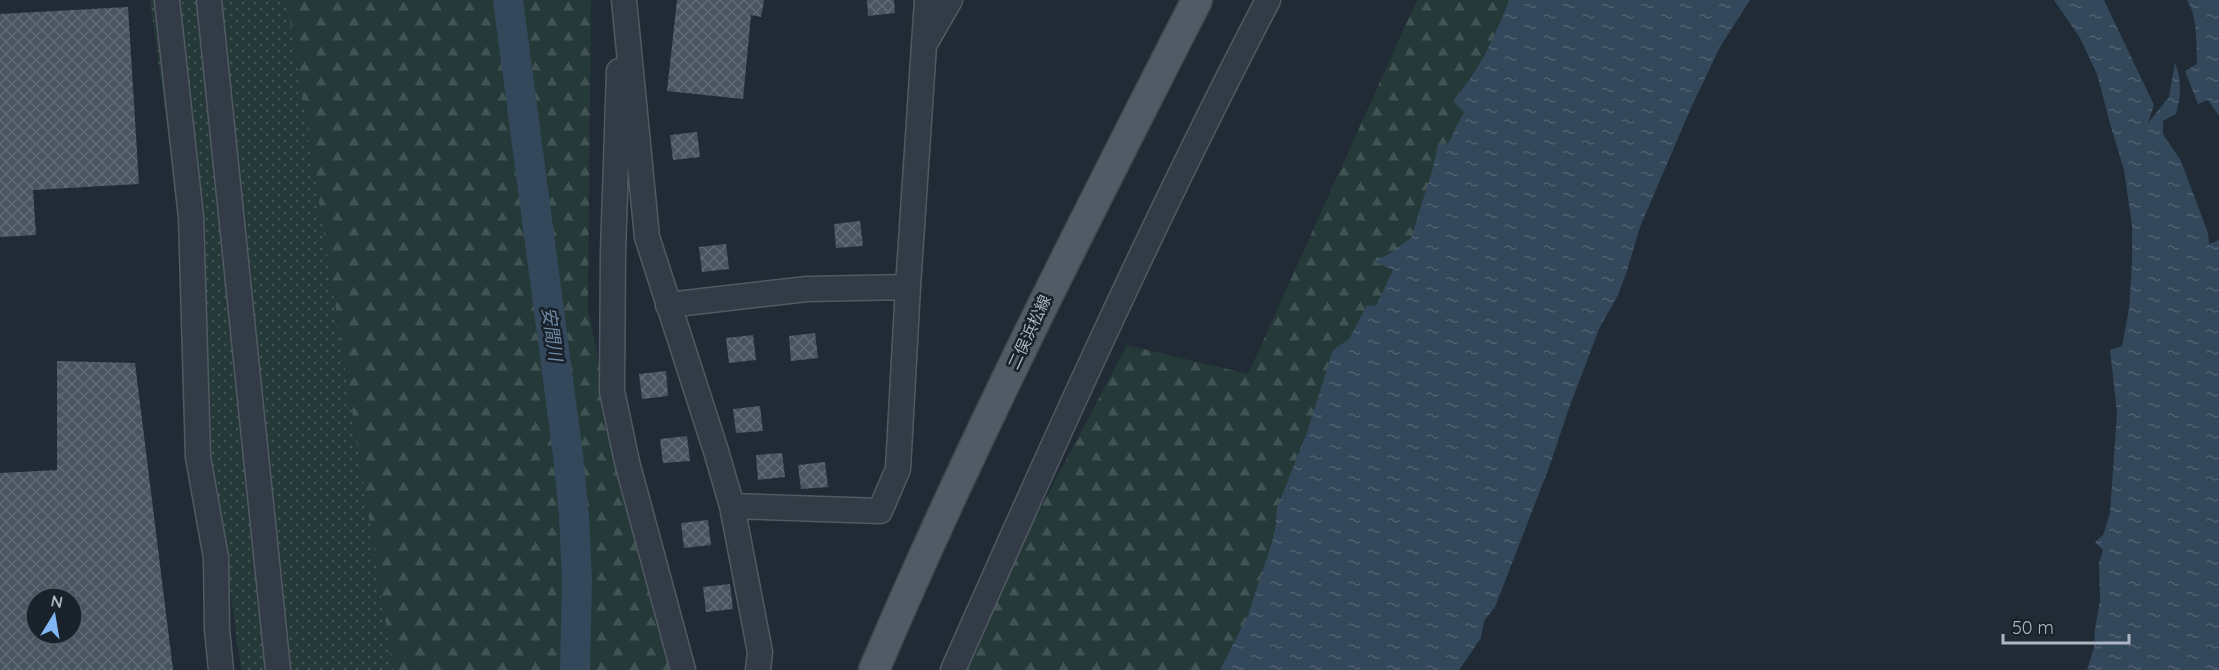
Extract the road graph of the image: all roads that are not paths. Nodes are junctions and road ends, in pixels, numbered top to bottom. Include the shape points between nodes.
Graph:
1 (167, 0) edge
2 (209, 0) edge
3 (622, 0) edge
4 (927, 0) edge
5 (950, 0) edge
6 (1197, 0) edge
7 (1268, 0) edge
8 (925, 45) junction
9 (908, 287) junction
10 (668, 306) junction
11 (732, 506) junction
12 (221, 670) edge
13 (278, 670) edge
14 (683, 670) edge
15 (758, 670) edge
16 (874, 670) edge
17 (953, 670) edge

1 - 12 street via 191,217 198,457 216,558
2 - 13 street
3 - 10 street via 647,237
3 - 14 street via 612,391
4 - 8 street
5 - 8 street
6 - 16 main road, 二俣浜松線 via 1053,281
7 - 17 street via 1201,130 1053,443
8 - 9 street
9 - 10 street via 807,289
9 - 11 street via 898,469 880,511
10 - 11 street
11 - 15 street via 760,652

